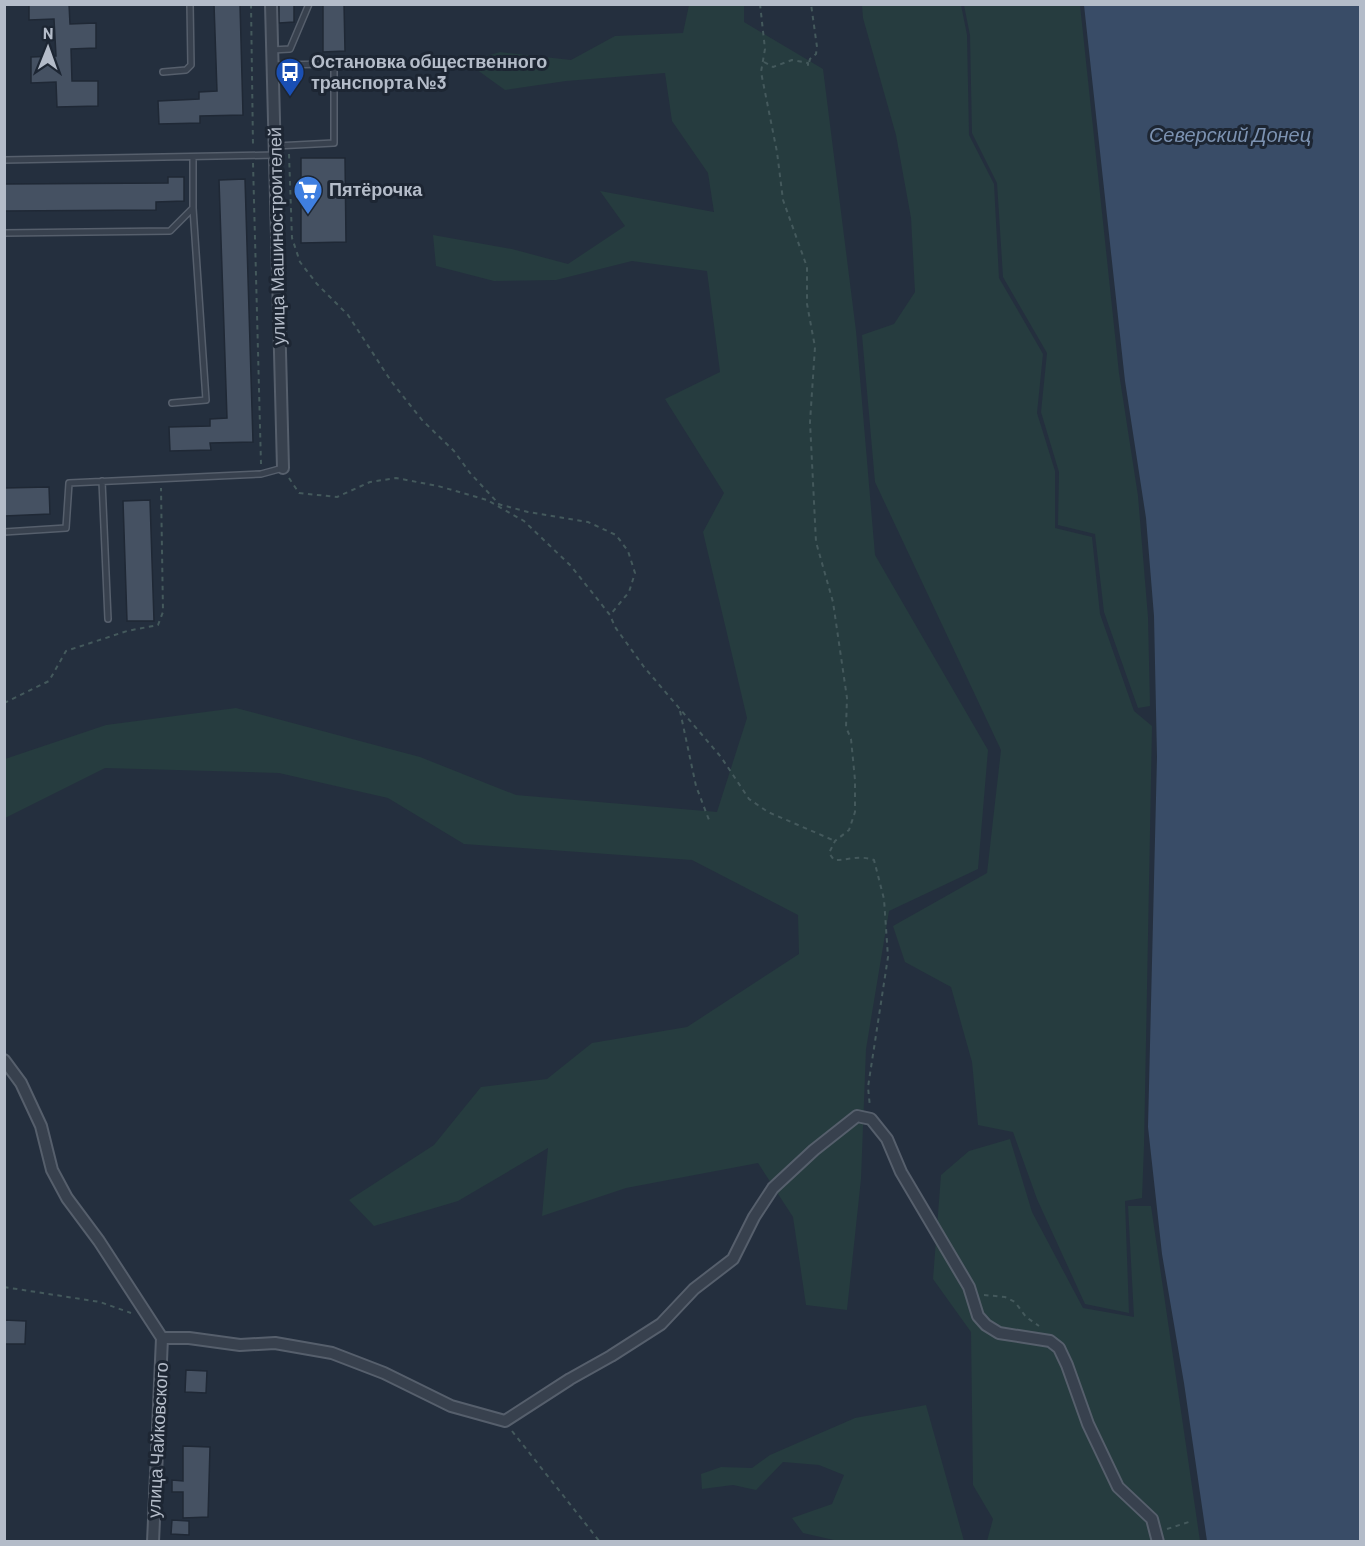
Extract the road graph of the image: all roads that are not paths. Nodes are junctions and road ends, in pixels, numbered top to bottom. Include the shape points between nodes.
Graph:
1 (190, 4) edge
2 (271, 4) edge
3 (309, 4) edge
4 (272, 50) junction
5 (272, 65) junction
6 (163, 72) dead end
7 (276, 151) junction
8 (193, 157) junction
9 (4, 160) edge
10 (193, 208) junction
11 (4, 233) edge
12 (172, 403) dead end
13 (283, 468) joint
14 (102, 481) junction
15 (4, 532) edge
16 (108, 620) dead end
17 (4, 1060) edge
18 (162, 1338) junction
19 (1157, 1537) edge
20 (153, 1542) edge

1 - 6 lane via 191,65 186,70
2 - 4 street, улица Машиностроителей
3 - 4 lane via 290,49
4 - 5 street, улица Машиностроителей
5 - 7 street, улица Машиностроителей
5 - 7 lane via 334,64 334,143 289,145
7 - 8 lane via 253,156
7 - 13 street, улица Машиностроителей
8 - 9 lane
8 - 10 lane
10 - 11 lane via 170,231
10 - 12 lane via 206,400
13 - 14 lane via 261,474
14 - 15 lane via 69,483 66,528
14 - 16 lane
17 - 18 street via 21,1083 41,1126 52,1170 67,1198
18 - 19 street via 240,1345 275,1343 332,1353 384,1372 451,1406 505,1421 661,1324 694,1289 733,1259 773,1188 857,1116 871,1119 887,1139 901,1172 969,1287 978,1316 999,1333 1050,1341 1059,1348 1118,1487 1152,1519
18 - 20 street, улица Чайковского

